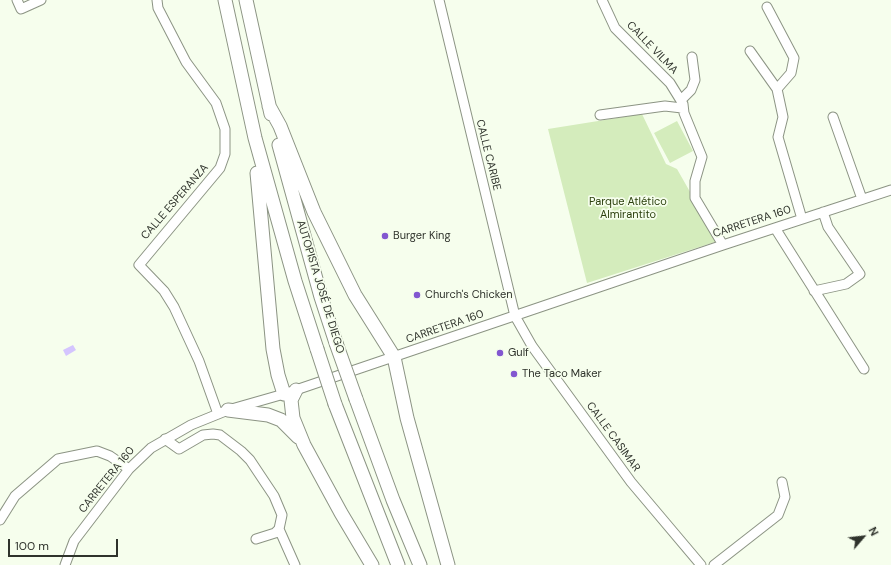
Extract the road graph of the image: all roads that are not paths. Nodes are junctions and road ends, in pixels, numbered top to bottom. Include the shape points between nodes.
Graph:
1 (17, 0) edge
2 (41, 0) edge
3 (157, 0) edge
4 (225, 0) edge
5 (246, 0) edge
6 (439, 0) edge
7 (602, 0) edge
8 (767, 7) dead end
9 (750, 50) dead end
10 (692, 57) dead end
11 (777, 89) junction
12 (681, 104) junction
13 (269, 106) junction
14 (600, 114) dead end
15 (834, 117) dead end
16 (255, 138) junction
17 (891, 190) edge
18 (862, 199) junction
19 (823, 212) junction
20 (802, 219) junction
21 (775, 228) junction
22 (723, 245) junction
23 (814, 291) junction
24 (515, 316) junction
25 (394, 357) junction
26 (864, 369) dead end
27 (290, 392) junction
28 (223, 412) junction
29 (165, 438) junction
30 (304, 445) junction
31 (129, 468) junction
32 (782, 482) dead end
33 (0, 520) edge
34 (279, 529) junction
35 (256, 540) dead end
36 (65, 565) edge
37 (295, 565) edge
38 (372, 565) edge
39 (398, 565) edge
40 (420, 565) edge
41 (448, 565) edge
42 (701, 565) edge
43 (714, 565) edge

1 - 2 street via 21,9
3 - 28 street, CALLE ESPERANZA via 158,8 186,62 216,103 225,129 225,154 220,168 138,265 164,291 174,307
4 - 16 highway, AUTOPISTA JOSÉ DE DIEGO
5 - 13 highway, AUTOPISTA JOSÉ DE DIEGO
6 - 24 street, CALLE CARIBE
7 - 12 street, CALLE VILMA via 615,28 670,83
8 - 11 street via 794,58 791,73
9 - 11 street
10 - 12 street via 696,80
11 - 20 street via 783,117 778,137
12 - 14 street via 675,108 665,106
12 - 22 street, CALLE VILMA via 702,157 695,181 696,198
13 - 25 highway via 280,126 314,212 355,295
13 - 40 highway, AUTOPISTA JOSÉ DE DIEGO, bridge via 336,343
15 - 18 street
16 - 27 highway via 273,349 278,375
16 - 39 highway, AUTOPISTA JOSÉ DE DIEGO, bridge via 295,281 335,404
17 - 18 street, CARRETERA 160
18 - 19 street, CARRETERA 160
19 - 20 street, CARRETERA 160
19 - 23 street via 828,227 860,274 846,284
20 - 21 street, CARRETERA 160
21 - 22 street, CARRETERA 160
21 - 23 street
22 - 24 street, CARRETERA 160
23 - 26 street
24 - 25 street, CARRETERA 160
24 - 42 street, CALLE CASIMAR via 532,346 631,482
25 - 27 street, CARRETERA 160
25 - 41 highway via 407,418
27 - 28 street, CARRETERA 160
27 - 30 highway via 293,418
28 - 29 street, CARRETERA 160
28 - 30 highway via 268,415 276,418 295,433
29 - 31 street, CARRETERA 160
29 - 34 street via 179,449 203,436 213,434 230,441 250,460 274,496 282,515
30 - 38 highway
31 - 33 street via 97,451 58,459 15,496
31 - 36 street, CARRETERA 160 via 74,541
32 - 43 street via 785,497 778,515
34 - 35 street
34 - 37 street

